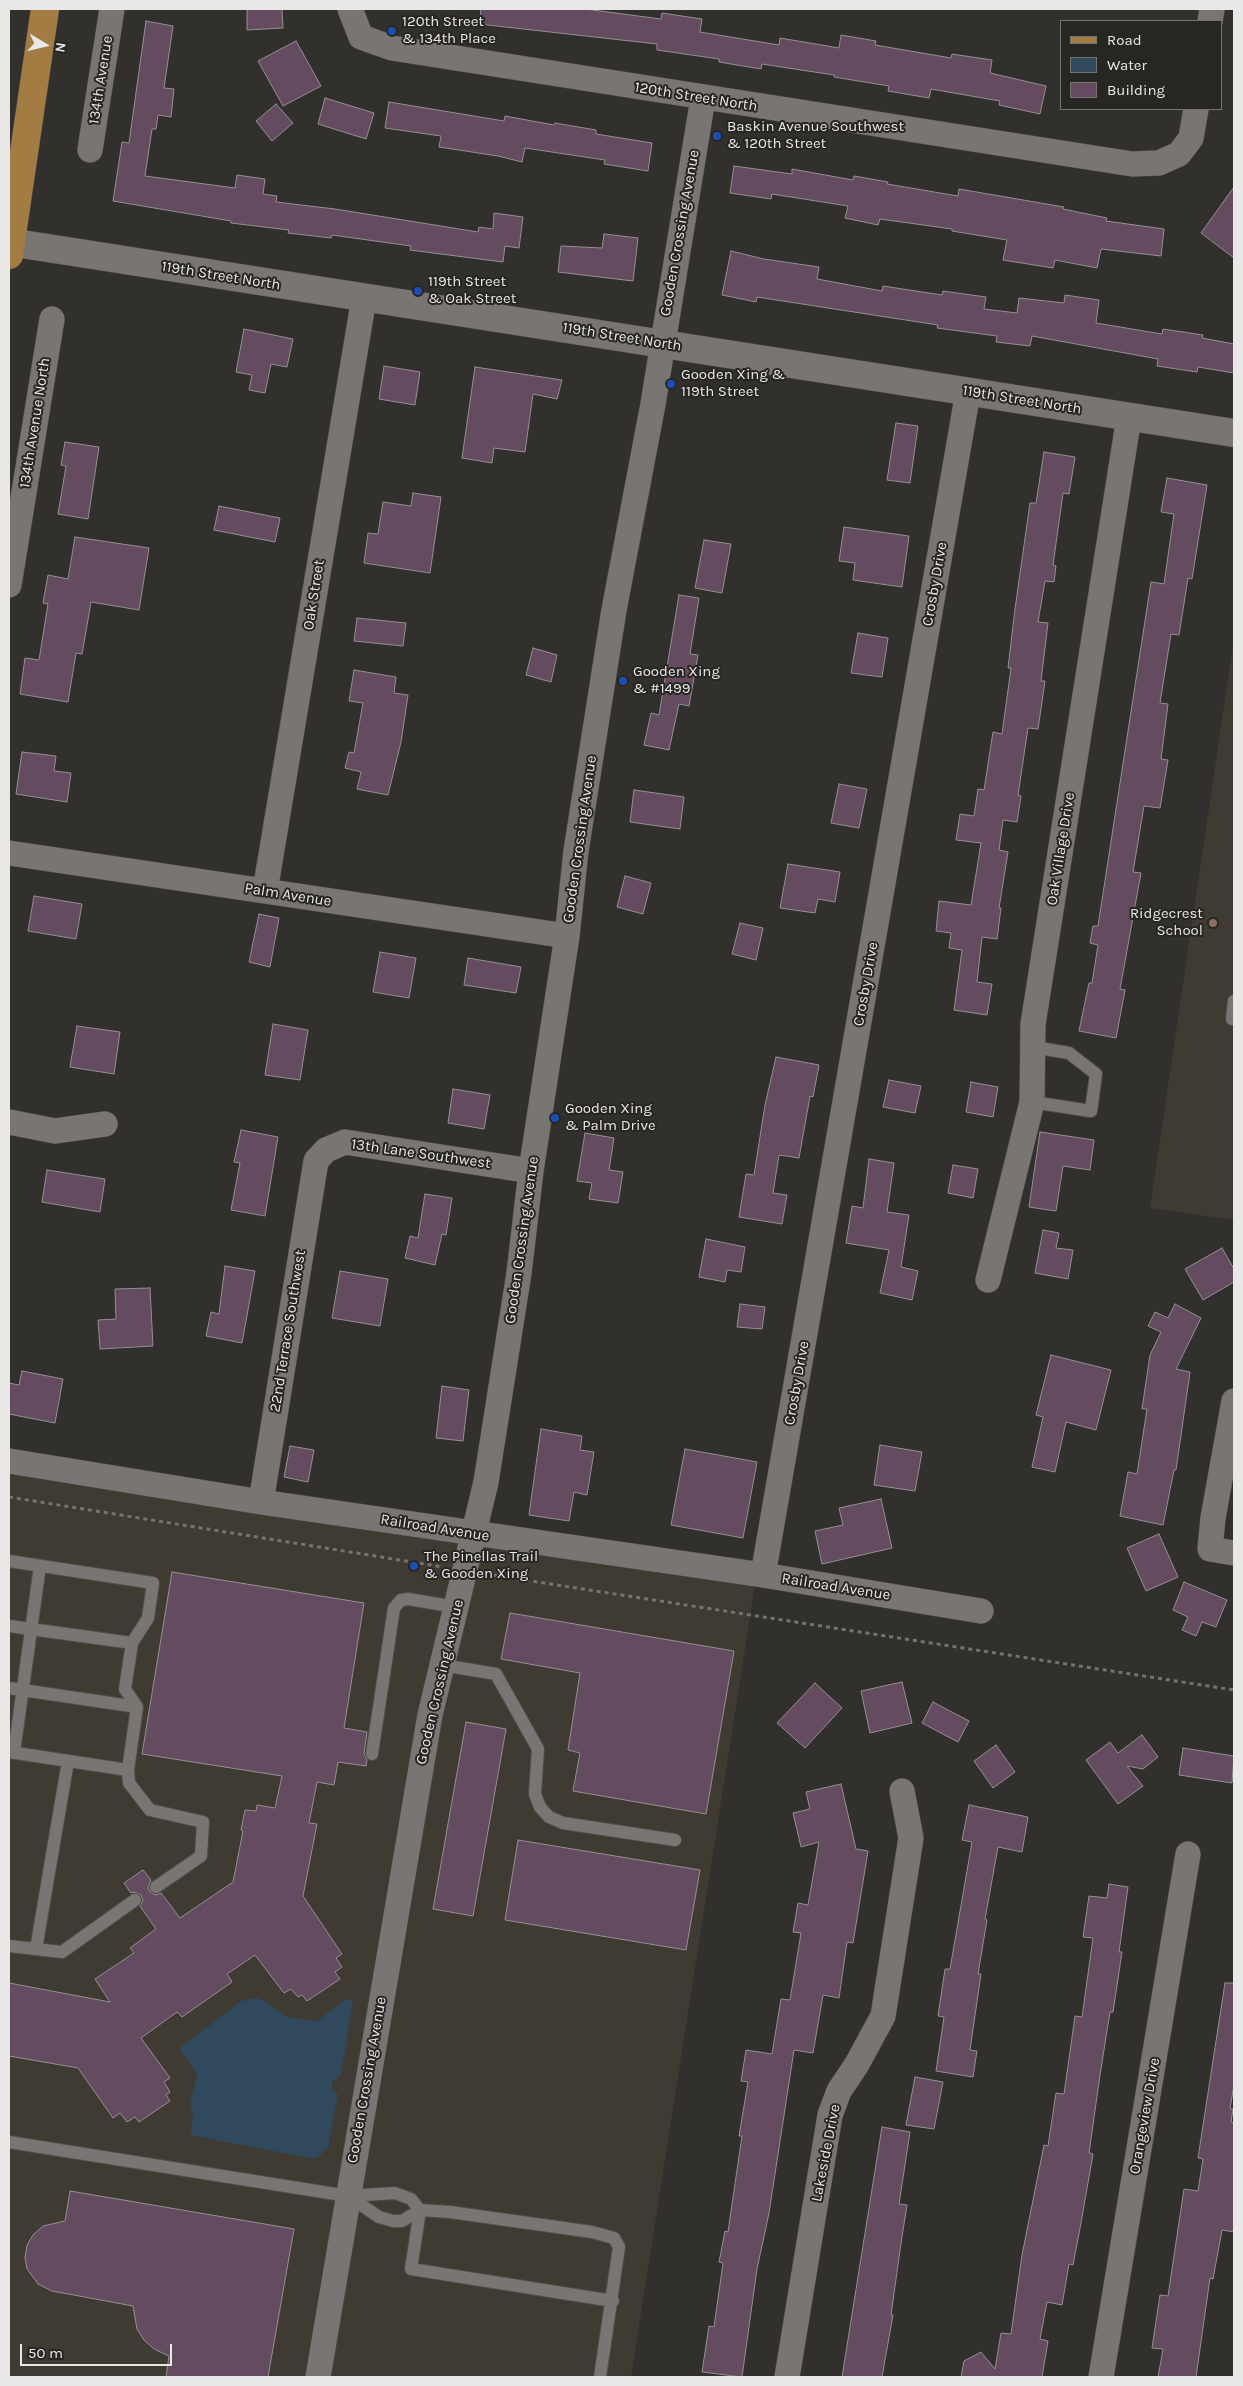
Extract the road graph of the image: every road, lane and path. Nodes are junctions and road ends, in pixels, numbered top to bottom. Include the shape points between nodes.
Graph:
1 (45, 9) edge
2 (112, 9) edge
3 (350, 10) edge
4 (703, 98) junction
5 (1196, 110) edge
6 (90, 150) dead end
7 (9, 246) edge
8 (364, 298) junction
9 (52, 319) dead end
10 (662, 343) junction
11 (968, 392) junction
12 (1129, 417) junction
13 (1234, 433) edge
14 (9, 585) edge
15 (9, 853) edge
16 (265, 891) junction
17 (567, 936) junction
18 (1234, 1001) edge
19 (1232, 1019) dead end
20 (1033, 1047) junction
21 (1032, 1102) junction
22 (9, 1122) edge
23 (104, 1124) dead end
24 (316, 1161) joint
25 (531, 1171) junction
26 (988, 1280) dead end
27 (1234, 1401) edge
28 (9, 1461) edge
29 (9, 1497) edge
30 (261, 1502) junction
31 (474, 1534) junction
32 (1234, 1553) edge
33 (9, 1561) edge
34 (40, 1566) junction
35 (465, 1571) junction
36 (763, 1575) junction
37 (456, 1607) junction
38 (981, 1611) dead end
39 (9, 1626) edge
40 (30, 1629) junction
41 (132, 1643) junction
42 (442, 1665) junction
43 (15, 1689) edge
44 (1234, 1690) edge
45 (137, 1707) junction
46 (11, 1752) edge
47 (372, 1754) dead end
48 (68, 1761) junction
49 (128, 1770) junction
50 (902, 1791) dead end
51 (675, 1840) dead end
52 (1188, 1854) dead end
53 (156, 1887) dead end
54 (135, 1900) dead end
55 (9, 1946) edge
56 (36, 1949) junction
57 (9, 2142) edge
58 (348, 2196) junction
59 (420, 2210) junction
60 (612, 2302) junction
61 (318, 2377) edge
62 (600, 2377) edge
63 (786, 2377) edge
64 (1101, 2377) edge

1 - 7 main road
2 - 6 street, 134th Avenue
3 - 4 street, 120th Street North via 361,37 392,48
4 - 5 street, 120th Street North via 1132,164 1159,163 1179,154 1191,138
4 - 10 street, Gooden Crossing Avenue
7 - 8 street, 119th Street North
8 - 10 street, 119th Street North
8 - 16 street, Oak Street
9 - 14 street, 134th Avenue North
10 - 11 street, 119th Street North
10 - 17 street, Gooden Crossing Avenue via 612,619 576,851
11 - 12 street, 119th Street North
11 - 36 street, Crosby Drive
12 - 13 street, 119th Street North
12 - 20 street, Oak Village Drive via 1033,1024
15 - 16 street, Palm Avenue
16 - 17 street, Palm Avenue
17 - 25 street, Gooden Crossing Avenue
18 - 19 lane
20 - 21 street, Oak Village Drive
20 - 21 lane via 1069,1053 1096,1074 1091,1111
21 - 26 street, Oak Village Drive
22 - 23 street via 54,1130
24 - 25 street, 13th Lane Southwest via 326,1150 345,1142
24 - 30 street, 22nd Terrace Southwest
25 - 31 street, Gooden Crossing Avenue via 504,1368 486,1482
27 - 32 street via 1210,1549
28 - 30 street, Railroad Avenue
29 - 35 path
30 - 31 street, Railroad Avenue
31 - 35 street, Gooden Crossing Avenue
31 - 36 street, Railroad Avenue
33 - 34 lane
34 - 40 lane
34 - 41 lane via 153,1583 148,1618
35 - 37 street, Gooden Crossing Avenue
35 - 44 path
36 - 38 street, Railroad Avenue
37 - 42 street, Gooden Crossing Avenue
37 - 47 lane via 408,1598 400,1600 394,1608
39 - 40 lane
40 - 41 lane
40 - 43 lane
41 - 45 lane via 125,1689
42 - 51 lane via 496,1674 538,1749 536,1794 540,1807 549,1817 563,1823
42 - 58 street, Gooden Crossing Avenue via 428,1724
43 - 45 lane
43 - 46 lane
45 - 49 lane
46 - 48 lane
48 - 49 lane
48 - 56 lane
49 - 53 lane via 129,1783 150,1810 203,1822 201,1856
50 - 63 street, Lakeside Drive via 911,1838 883,2016 838,2091 830,2115
52 - 64 street, Orangeview Drive
54 - 56 lane via 62,1952
55 - 56 lane
57 - 58 lane
58 - 59 lane via 395,2193 411,2199
58 - 59 lane via 379,2217 393,2221 402,2221
58 - 61 street, Gooden Crossing Avenue
59 - 60 lane via 592,2232 614,2238 620,2247
59 - 60 lane via 410,2269
60 - 62 lane

